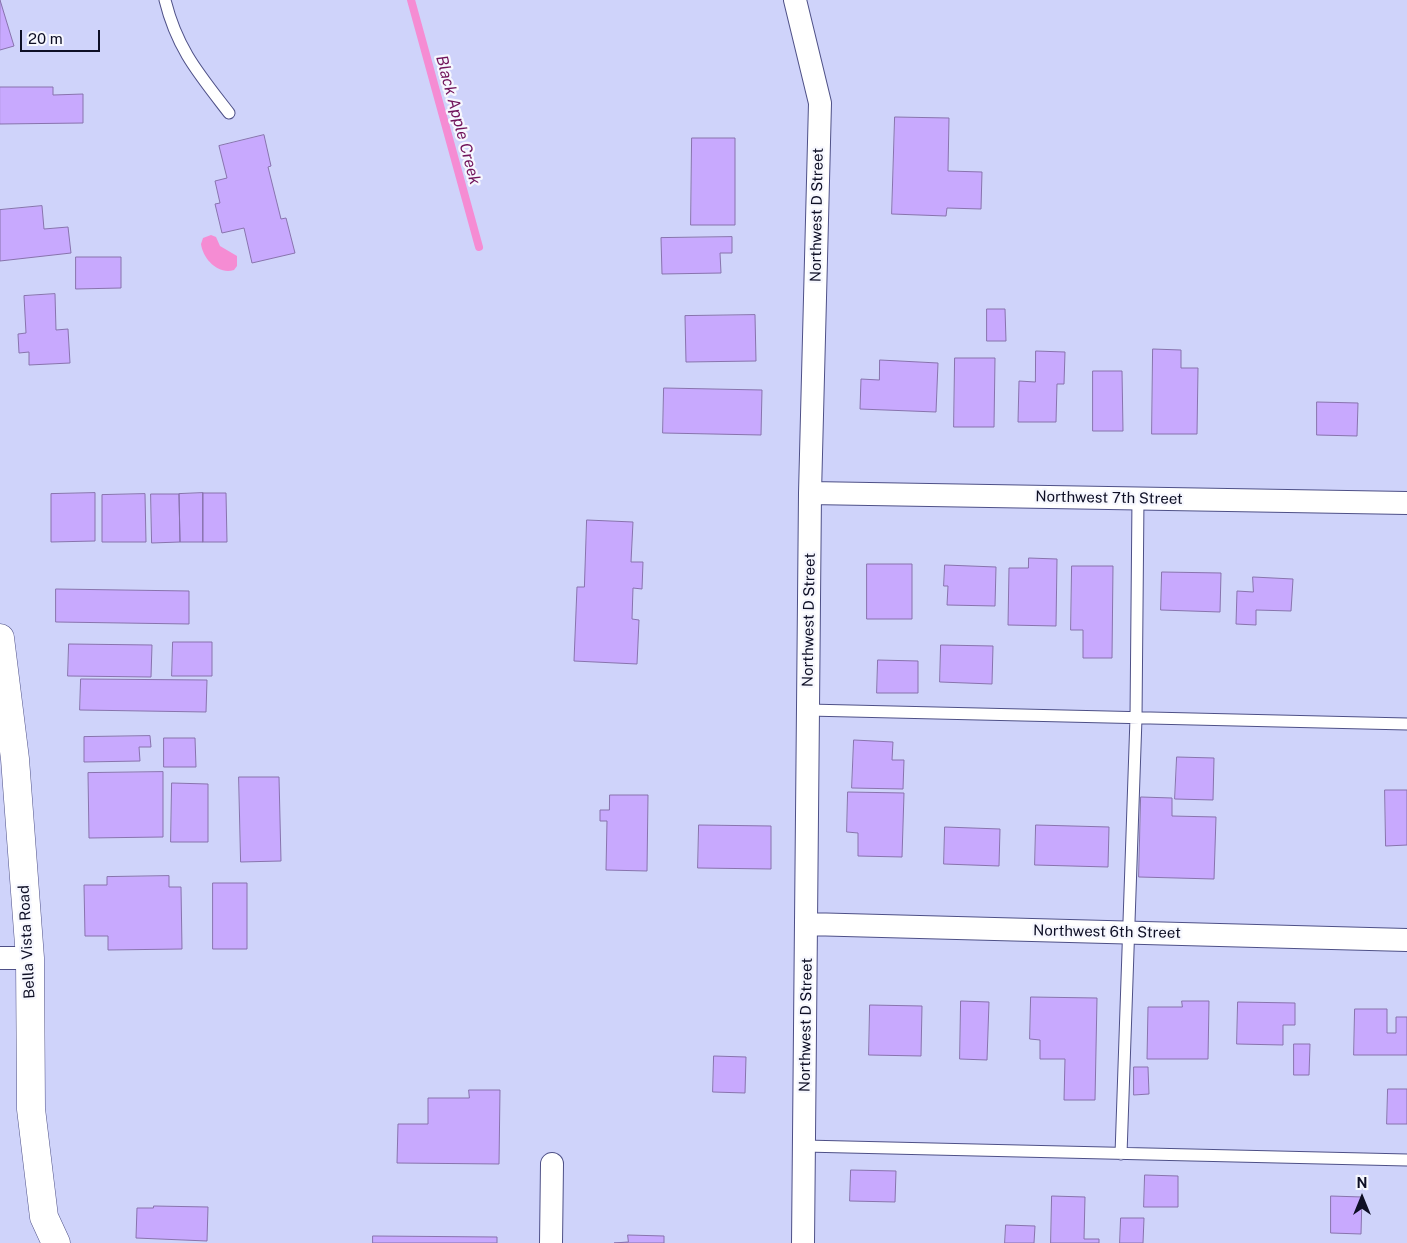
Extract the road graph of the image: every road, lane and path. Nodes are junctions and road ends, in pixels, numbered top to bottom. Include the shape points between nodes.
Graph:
1 (165, 0) edge
2 (795, 0) edge
3 (229, 113) dead end
4 (810, 492) junction
5 (1138, 498) junction
6 (1407, 503) edge
7 (0, 638) edge
8 (808, 710) junction
9 (1136, 718) junction
10 (1407, 724) edge
11 (807, 924) junction
12 (1127, 933) junction
13 (1407, 940) edge
14 (0, 958) edge
15 (30, 958) junction
16 (804, 1146) junction
17 (1121, 1154) junction
18 (1407, 1160) edge
19 (552, 1164) dead end
20 (56, 1243) edge
21 (551, 1243) edge
22 (803, 1243) edge

1 - 3 lane via 178,41 189,62
2 - 4 street, Northwest D Street via 820,103
4 - 5 street, Northwest 7th Street
4 - 8 street, Northwest D Street
5 - 6 street, Northwest 7th Street
5 - 9 lane
7 - 15 street, Bella Vista Road via 15,759
8 - 9 lane
8 - 11 street, Northwest D Street
9 - 10 lane
9 - 12 lane
11 - 12 street, Northwest 6th Street
11 - 16 street, Northwest D Street
12 - 13 street, Northwest 6th Street
12 - 17 lane
14 - 15 street
15 - 20 street, Bella Vista Road via 31,1109 44,1217
16 - 17 lane
16 - 22 street, Northwest D Street
17 - 18 lane
19 - 21 street

